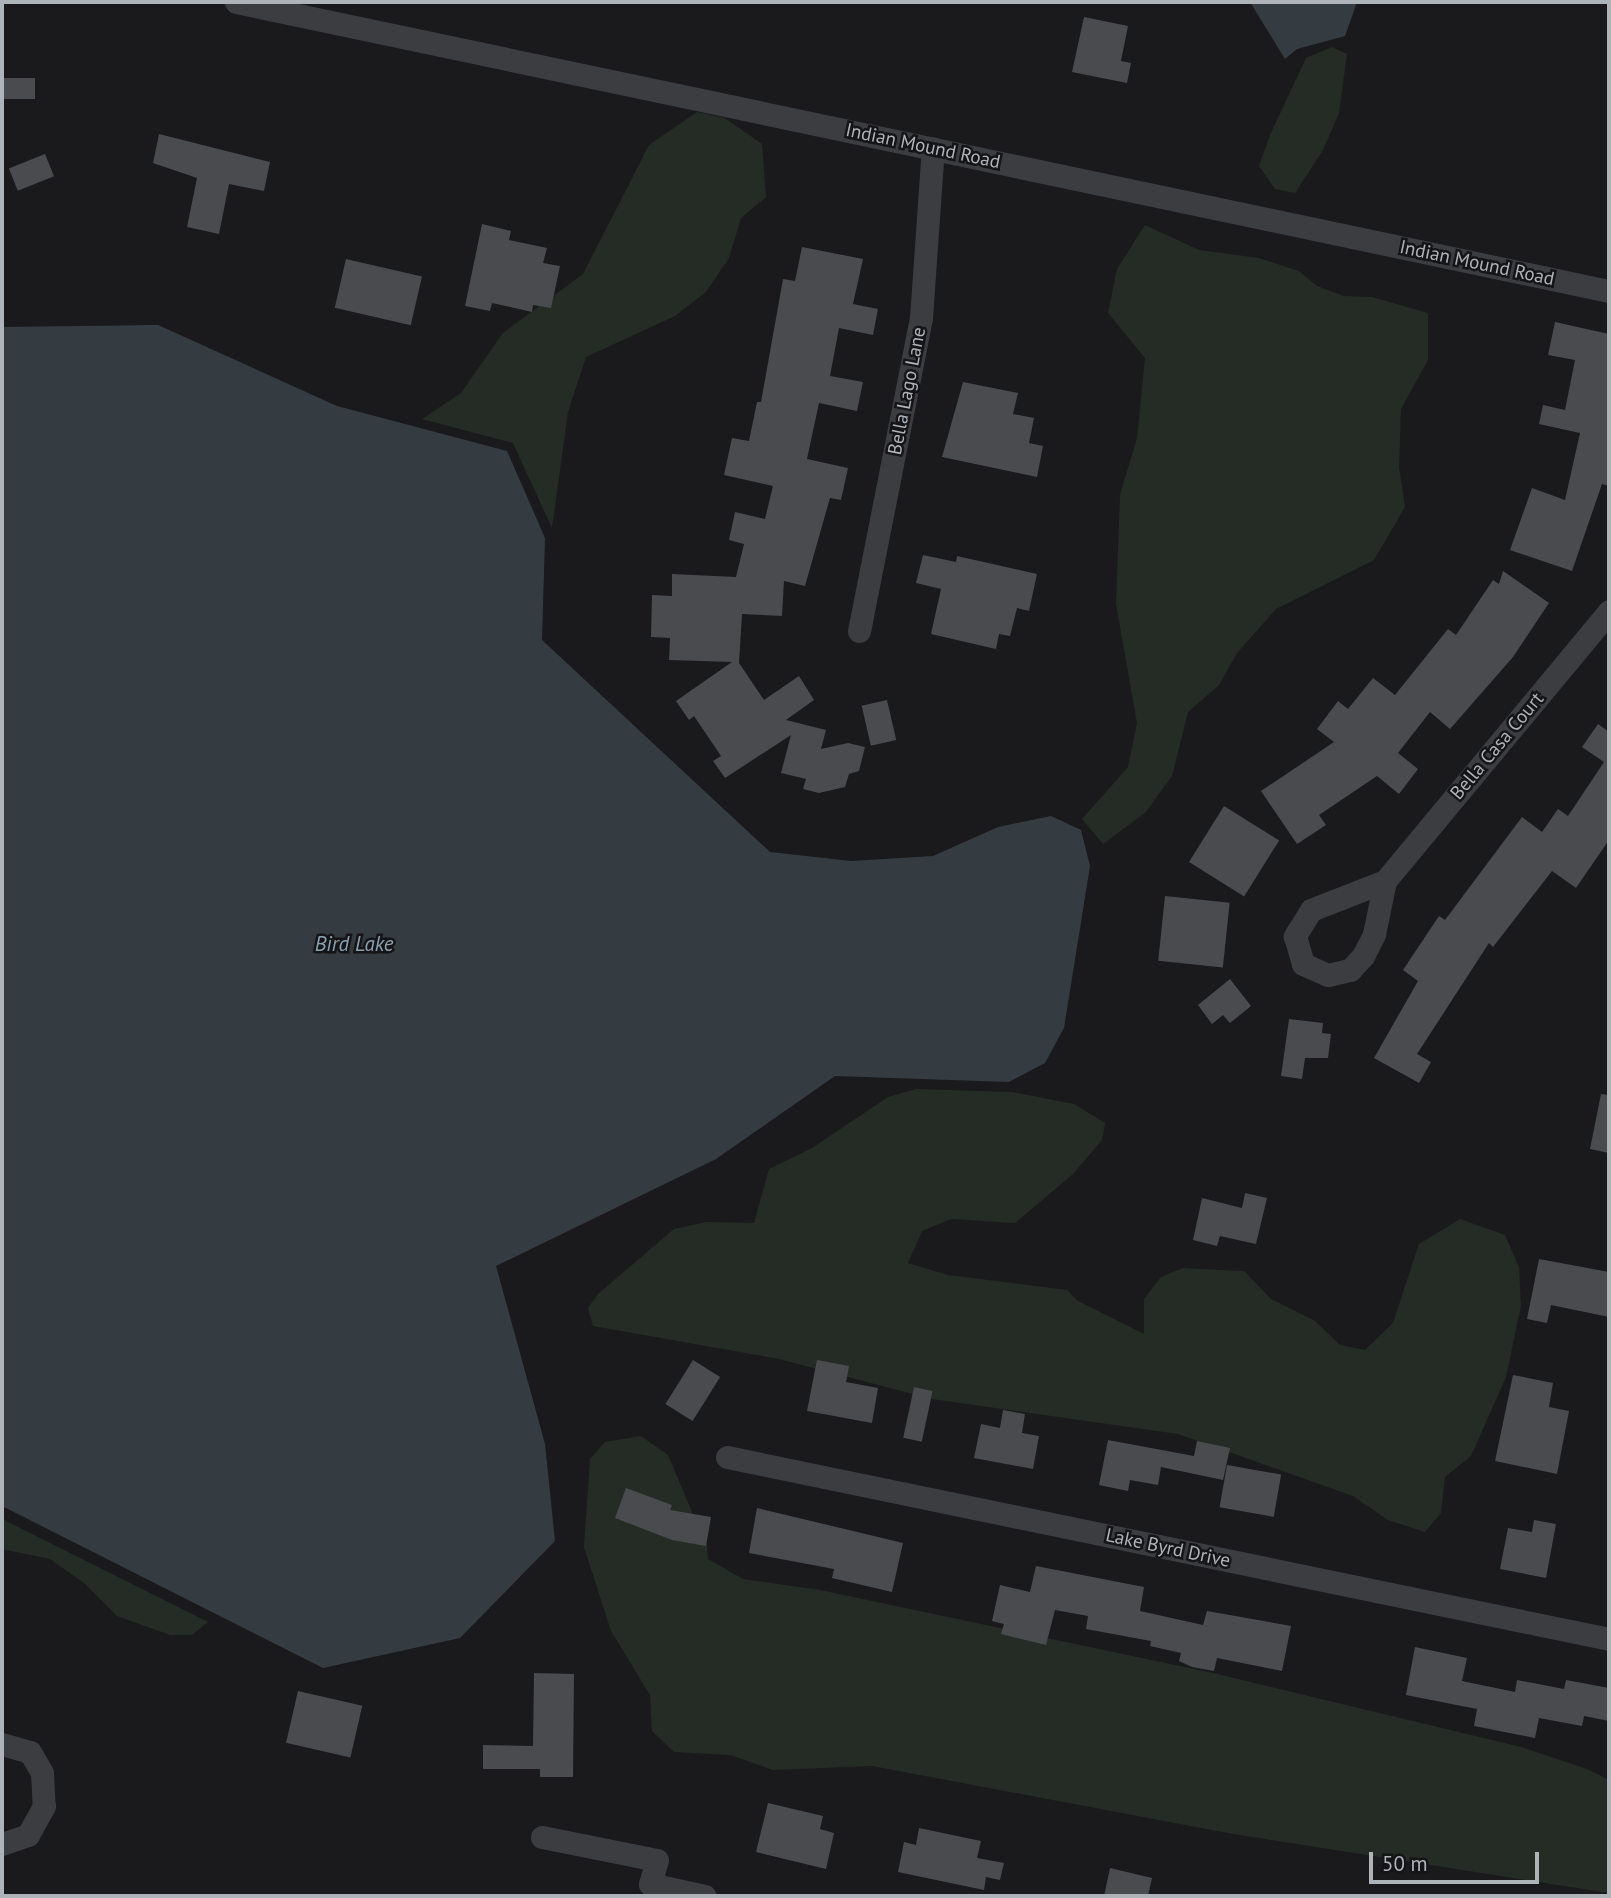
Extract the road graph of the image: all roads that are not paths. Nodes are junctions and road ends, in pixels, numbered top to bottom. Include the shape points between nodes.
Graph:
1 (236, 2) edge
2 (933, 148) junction
3 (1609, 290) edge
4 (1609, 611) edge
5 (859, 631) dead end
6 (1385, 881) junction
7 (727, 1457) dead end
8 (1609, 1639) edge
9 (2, 1744) edge
10 (542, 1837) dead end
11 (2, 1844) edge
12 (705, 1896) edge

1 - 2 street, Indian Mound Road
2 - 3 street, Indian Mound Road
2 - 5 street, Bella Lago Lane via 921,318
4 - 6 street, Bella Casa Court
6 - 6 street, Bella Casa Court via 1311,910 1295,936 1303,964 1328,975 1350,970 1374,934
7 - 8 street, Lake Byrd Drive
9 - 11 street via 30,1752 42,1773 44,1806 28,1835
10 - 12 street via 657,1860 650,1884

